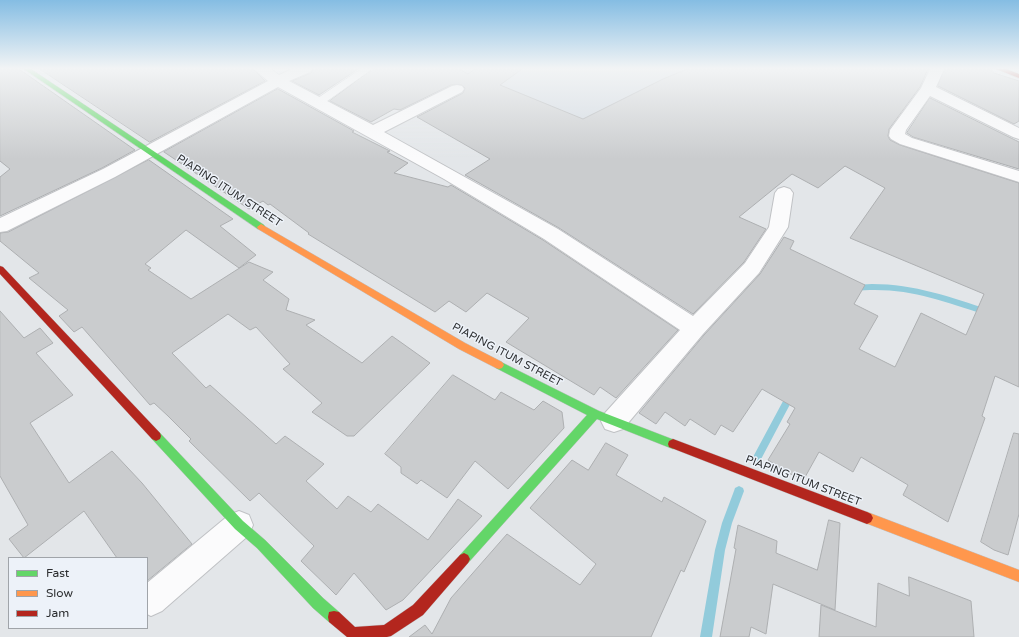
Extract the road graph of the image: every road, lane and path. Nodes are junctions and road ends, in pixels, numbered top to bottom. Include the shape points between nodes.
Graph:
1 (71, 99) edge
2 (246, 99) edge
3 (313, 99) edge
4 (324, 99) edge
5 (438, 99) edge
6 (921, 99) edge
7 (948, 99) edge
8 (319, 102) junction
9 (371, 132) junction
10 (1019, 134) edge
11 (149, 152) junction
12 (1019, 178) edge
13 (784, 193) dead end
14 (0, 226) edge
15 (0, 269) edge
16 (694, 328) junction
17 (605, 418) junction
18 (239, 525) junction
19 (1019, 576) edge
20 (151, 600) dead end
21 (354, 636) edge

1 - 11 street, PIAPING ITUM STREET
2 - 11 street
3 - 8 street
4 - 8 lane
5 - 9 street
6 - 12 street via 898,130 897,136
7 - 10 street
8 - 9 street
9 - 16 street via 551,234
11 - 14 street
11 - 17 street, PIAPING ITUM STREET via 256,224 456,342
13 - 16 street via 778,227 752,268
15 - 18 street
16 - 17 street
17 - 19 street, PIAPING ITUM STREET
17 - 21 street via 418,610 386,631
18 - 20 street
18 - 21 street

